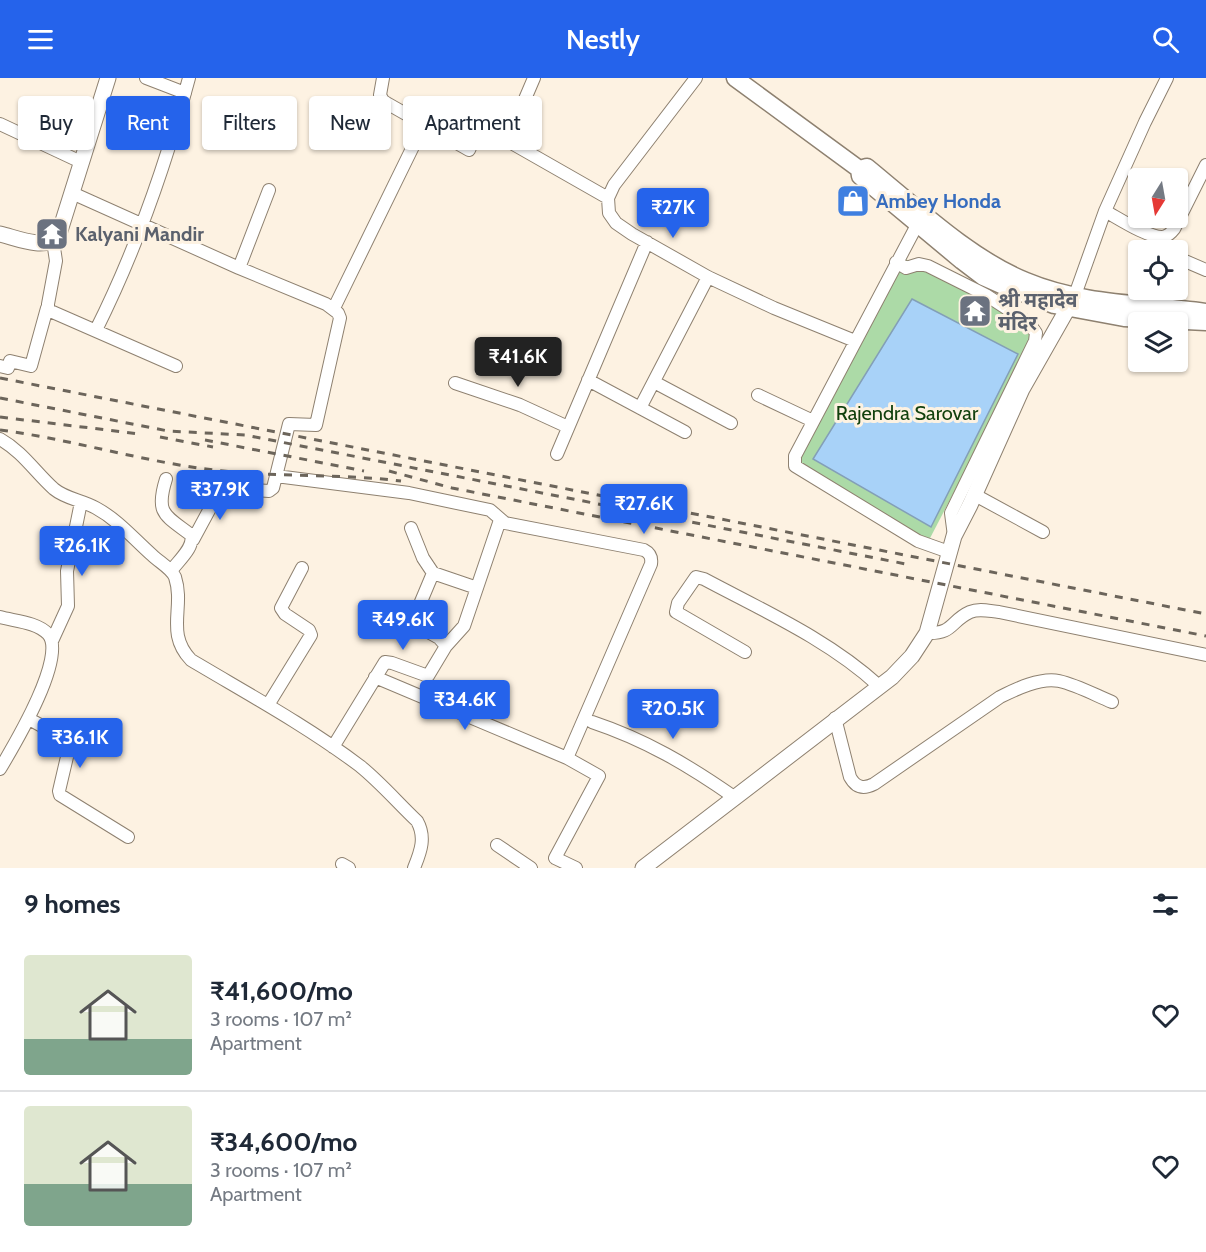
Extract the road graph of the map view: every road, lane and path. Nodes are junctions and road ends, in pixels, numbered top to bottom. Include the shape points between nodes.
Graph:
1 (108, 78) edge
2 (146, 78) edge
3 (189, 78) edge
4 (383, 78) edge
5 (534, 78) edge
6 (696, 78) edge
7 (736, 78) edge
8 (1167, 78) edge
9 (184, 93) junction
10 (526, 96) edge
11 (403, 111) edge
12 (0, 124) edge
13 (411, 150) edge
14 (524, 150) edge
15 (81, 162) junction
16 (1206, 165) edge
17 (859, 169) junction
18 (269, 190) dead end
19 (72, 193) junction
20 (608, 198) junction
21 (1105, 211) junction
22 (141, 224) junction
23 (917, 225) junction
24 (0, 234) edge
25 (1164, 237) junction
26 (1165, 240) edge
27 (53, 241) junction
28 (648, 242) junction
29 (896, 262) junction
30 (1188, 262) edge
31 (239, 268) junction
32 (1206, 270) edge
33 (708, 277) junction
34 (1071, 301) junction
35 (47, 308) junction
36 (334, 308) junction
37 (1206, 312) edge
38 (1206, 322) edge
39 (96, 330) junction
40 (855, 341) junction
41 (0, 366) edge
42 (176, 366) dead end
43 (588, 380) junction
44 (654, 382) junction
45 (455, 383) dead end
46 (758, 395) dead end
47 (640, 408) junction
48 (813, 421) junction
49 (731, 423) dead end
50 (568, 427) junction
51 (685, 432) dead end
52 (0, 439) edge
53 (556, 454) dead end
54 (276, 476) junction
55 (166, 479) dead end
56 (975, 495) junction
57 (81, 502) junction
58 (500, 520) junction
59 (411, 528) dead end
60 (1043, 532) dead end
61 (954, 536) junction
62 (193, 540) junction
63 (949, 552) junction
64 (302, 568) dead end
65 (171, 571) junction
66 (433, 573) junction
67 (477, 588) junction
68 (0, 617) edge
69 (927, 633) junction
70 (52, 641) junction
71 (446, 646) junction
72 (745, 652) dead end
73 (1206, 655) edge
74 (375, 677) junction
75 (879, 686) junction
76 (1112, 702) dead end
77 (268, 705) junction
78 (836, 718) junction
79 (29, 719) junction
80 (592, 722) dead end
81 (333, 747) junction
82 (567, 758) junction
83 (0, 769) edge
84 (734, 797) junction
85 (128, 837) dead end
86 (497, 845) dead end
87 (414, 868) edge
88 (531, 868) edge
89 (576, 868) edge
90 (644, 868) edge

1 - 15 main road
2 - 9 street
3 - 9 street
4 - 11 street via 381,98
5 - 10 street
6 - 20 street
7 - 17 highway
8 - 21 street
9 - 22 street
12 - 15 street
13 - 36 street
14 - 20 street
15 - 19 main road
16 - 25 street via 1174,229
17 - 23 highway via 860,176
17 - 34 highway via 867,167 970,249 1007,273
18 - 31 street
19 - 22 street
19 - 27 main road via 58,237
20 - 28 street via 609,213 616,223
21 - 25 street via 1152,235
21 - 34 street
22 - 31 street
22 - 39 street via 120,282
23 - 29 street
23 - 34 highway via 983,277 1039,300
24 - 27 main road via 36,243
25 - 26 street
27 - 35 street via 56,261
28 - 33 street
28 - 43 street
29 - 40 street
29 - 61 street via 906,268 928,266 965,284 1029,323 1036,333 951,513
30 - 32 street
31 - 36 street
33 - 40 street
33 - 44 street
34 - 37 highway
34 - 38 highway via 1125,318
34 - 56 main road via 1022,389
35 - 39 street
35 - 41 street via 31,366 10,361 8,368
36 - 54 street via 340,324 316,425 289,424
39 - 42 street
40 - 48 street
43 - 47 street
43 - 50 street
44 - 47 street
44 - 49 street
45 - 50 street via 520,405
46 - 48 street
47 - 51 street
48 - 63 street via 795,456 795,466 918,542
50 - 53 street
52 - 57 street via 25,456 53,488
54 - 58 street via 410,493 490,510
54 - 62 street via 269,490 221,488
55 - 62 street via 162,508
56 - 60 street
56 - 61 main road
57 - 65 street via 129,531
57 - 70 street via 67,571 68,606
58 - 67 street
58 - 82 street via 644,550 652,557
59 - 66 street
61 - 63 main road
62 - 65 street
63 - 69 main road
64 - 77 street via 281,608 311,635
65 - 77 street via 177,591 176,629 183,651 191,660
66 - 67 street
66 - 71 street via 412,623 440,638
67 - 71 street via 464,626
68 - 70 street via 38,627
69 - 73 street via 948,630 968,613 980,610
69 - 75 main road via 912,656
70 - 79 street via 47,674
71 - 74 street via 428,676 387,662
72 - 75 street via 676,612 696,578 828,647
74 - 81 street
74 - 82 street
75 - 78 main road
76 - 78 street via 1059,681 1019,688 864,787 856,785 850,777
77 - 81 street
78 - 84 main road
79 - 83 street
79 - 85 street via 70,744 60,795
80 - 84 street via 661,750
81 - 87 street via 362,768 417,821 423,838
82 - 89 street via 598,776 555,858
84 - 90 main road
86 - 88 street

